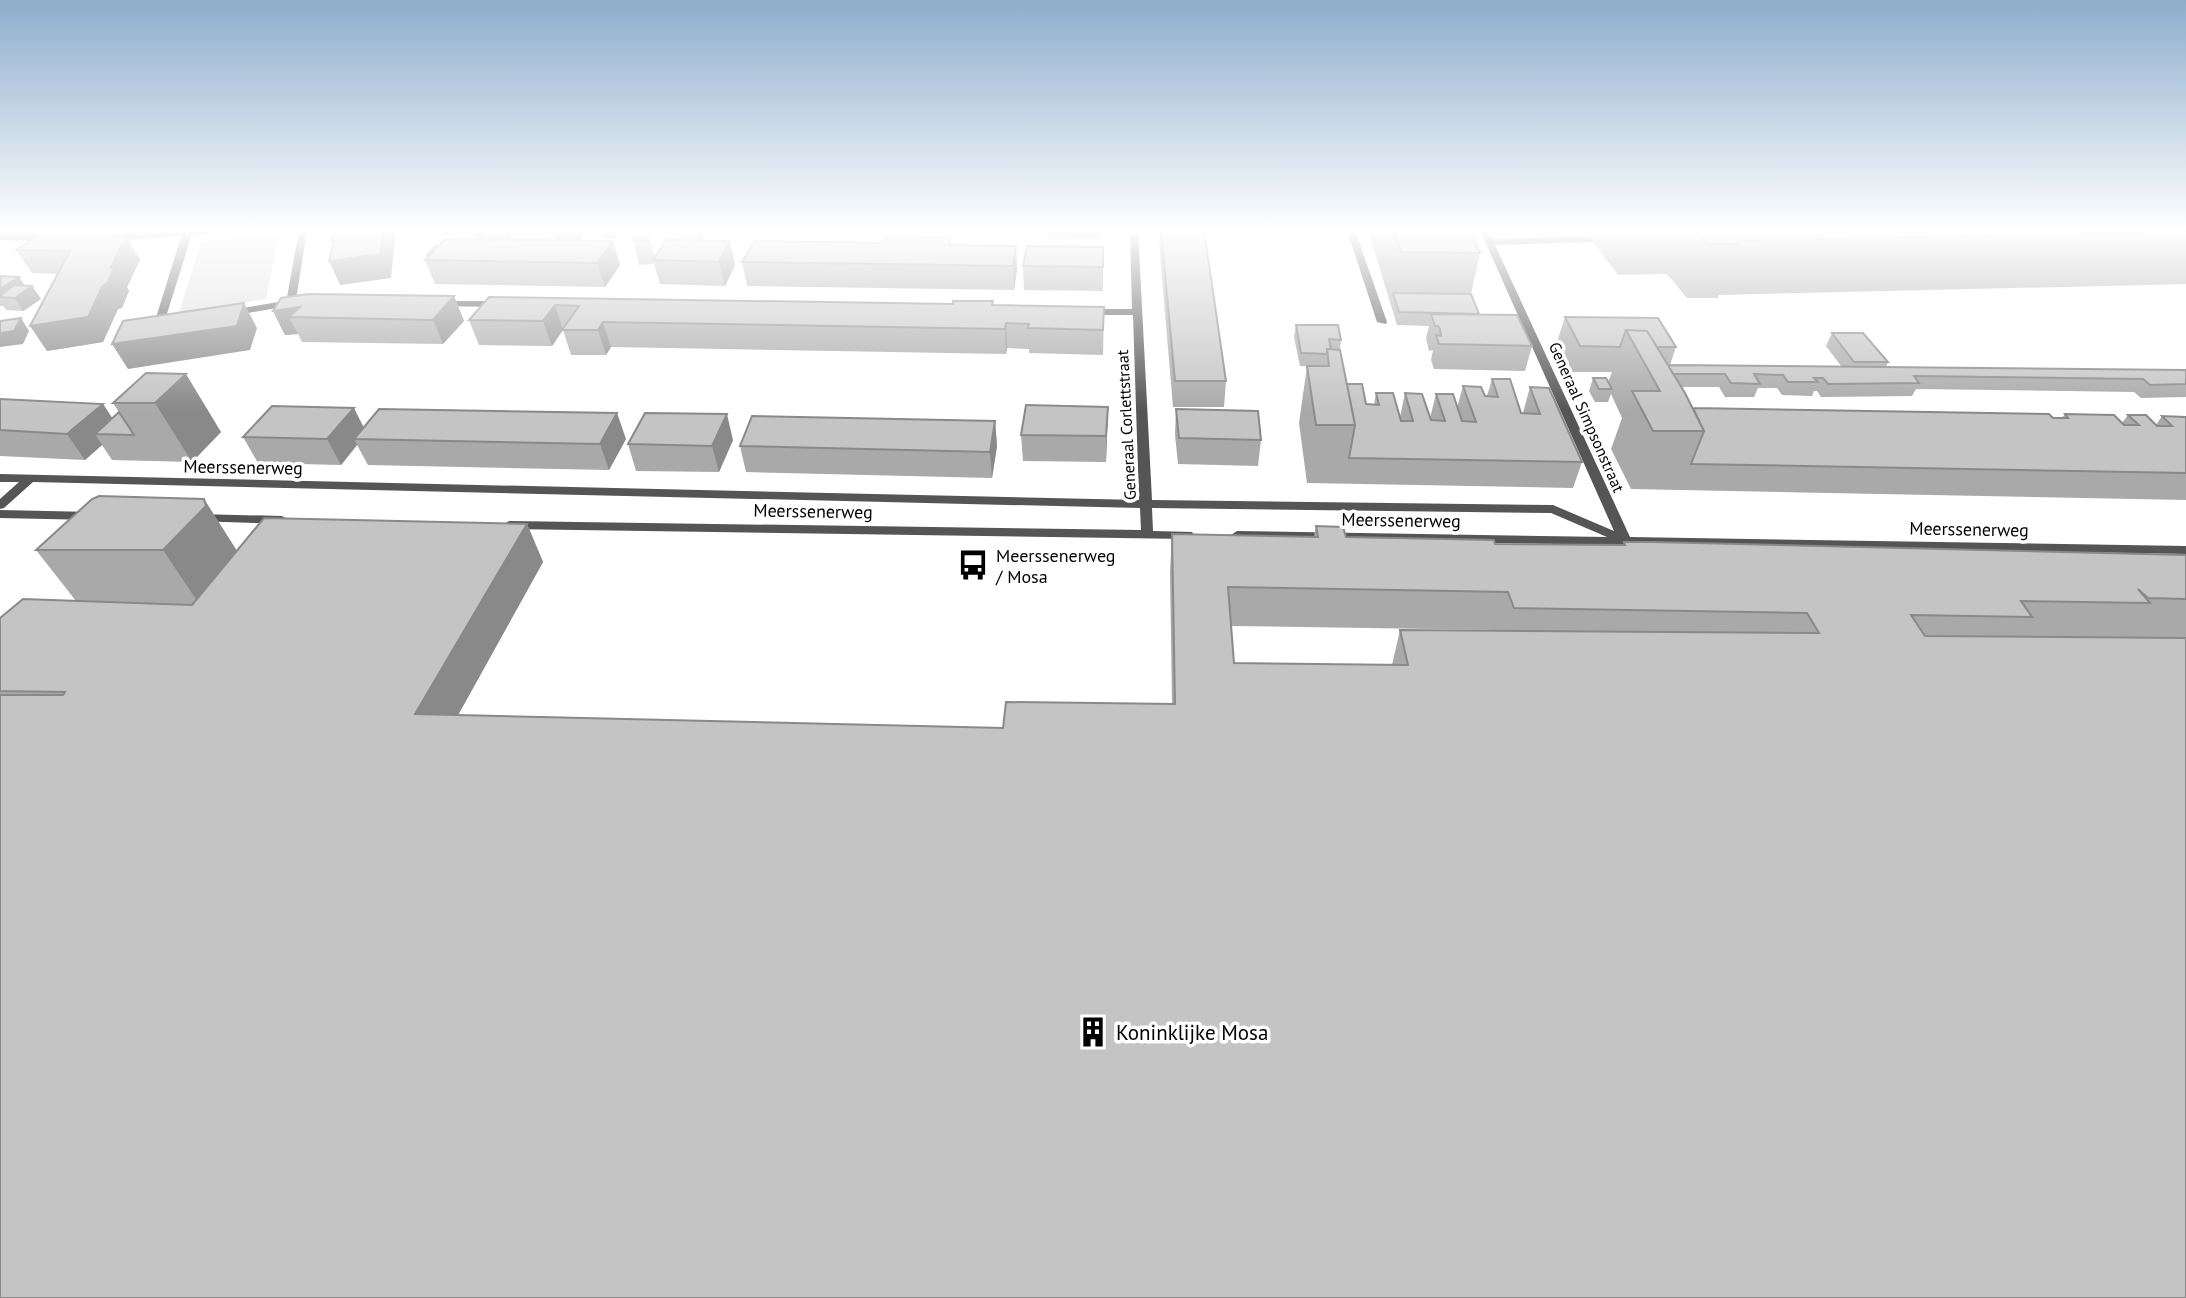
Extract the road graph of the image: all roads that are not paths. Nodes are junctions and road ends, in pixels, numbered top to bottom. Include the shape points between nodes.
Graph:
1 (169, 291) edge
2 (293, 291) edge
3 (1135, 291) edge
4 (1371, 291) edge
5 (1512, 291) edge
6 (291, 303) junction
7 (319, 303) edge
8 (431, 304) edge
9 (515, 304) edge
10 (1067, 311) edge
11 (1136, 312) junction
12 (212, 316) edge
13 (186, 320) edge
14 (1382, 322) dead end
15 (0, 478) edge
16 (30, 479) junction
17 (1146, 504) junction
18 (0, 505) edge
19 (0, 514) edge
20 (111, 516) edge
21 (180, 518) edge
22 (290, 520) edge
23 (502, 525) edge
24 (1147, 534) junction
25 (1202, 535) edge
26 (1229, 535) edge
27 (1625, 541) junction
28 (2186, 551) edge

1 - 13 street via 159,324
2 - 6 street
3 - 11 street, Generaal Corlettstraat
4 - 14 street
5 - 27 street, Generaal Simpsonstraat
6 - 7 street
6 - 12 street
8 - 9 street
10 - 11 street
11 - 17 street, Generaal Corlettstraat
15 - 16 street, Meerssenerweg
16 - 17 street, Meerssenerweg
16 - 18 street
17 - 24 street, Generaal Corlettstraat
17 - 27 street, Meerssenerweg via 1553,509
19 - 20 street
21 - 22 street
23 - 24 street, Meerssenerweg
24 - 25 street, Meerssenerweg
26 - 27 street, Meerssenerweg
27 - 28 street, Meerssenerweg

